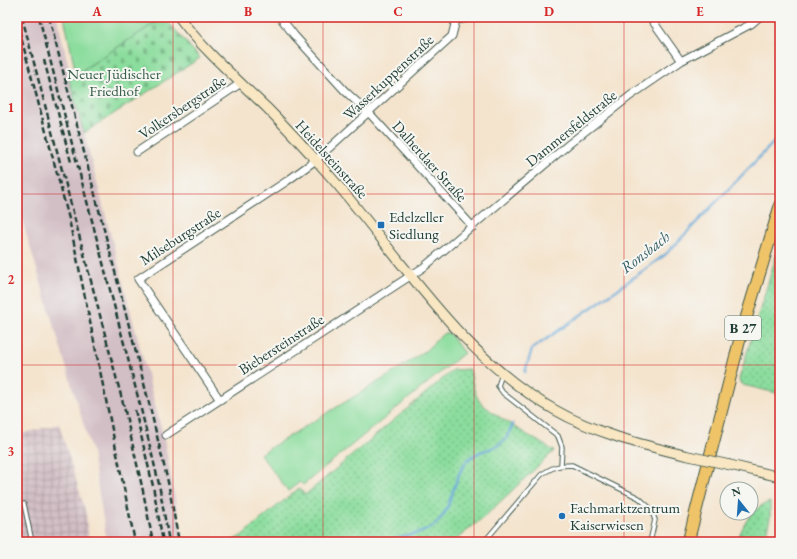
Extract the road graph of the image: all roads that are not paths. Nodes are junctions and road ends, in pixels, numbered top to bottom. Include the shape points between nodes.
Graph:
1 (179, 17) edge
2 (280, 17) edge
3 (474, 17) edge
4 (759, 17) edge
5 (454, 19) edge
6 (652, 20) dead end
7 (681, 61) junction
8 (241, 83) junction
9 (368, 113) junction
10 (137, 152) dead end
11 (316, 160) junction
12 (780, 206) edge
13 (473, 227) junction
14 (411, 275) junction
15 (503, 373) junction
16 (220, 400) junction
17 (166, 435) dead end
18 (561, 465) junction
19 (780, 477) edge
20 (24, 504) dead end
21 (32, 542) edge
22 (484, 542) edge
23 (650, 542) edge
24 (688, 542) edge

1 - 8 main road, Heidelsteinstraße
2 - 9 street, Dalherdaer Straße via 345,91
3 - 5 street, Wasserkuppenstraße
4 - 7 street, Dammersfeldstraße via 751,24
5 - 9 street, Wasserkuppenstraße via 452,36
6 - 7 street
7 - 13 street, Dammersfeldstraße via 630,96 569,144
8 - 10 street, Volkersbergstraße
8 - 11 main road, Heidelsteinstraße
9 - 11 street, Wasserkuppenstraße
9 - 13 street, Dalherdaer Straße
11 - 14 main road, Heidelsteinstraße
11 - 16 street, Milseburgstraße via 287,182 138,279
12 - 24 highway, B 27 via 741,335
13 - 14 street, Dammersfeldstraße
14 - 15 main road, Heidelsteinstraße via 455,327
14 - 16 street, Biebersteinstraße
15 - 18 lane via 498,386 503,393 558,436 562,447
15 - 19 main road, Heidelsteinstraße, bridge via 536,398 571,418 609,435
16 - 17 street, Biebersteinstraße
18 - 22 lane via 541,475
18 - 23 lane via 572,465 639,498 651,509 655,520
20 - 21 lane

